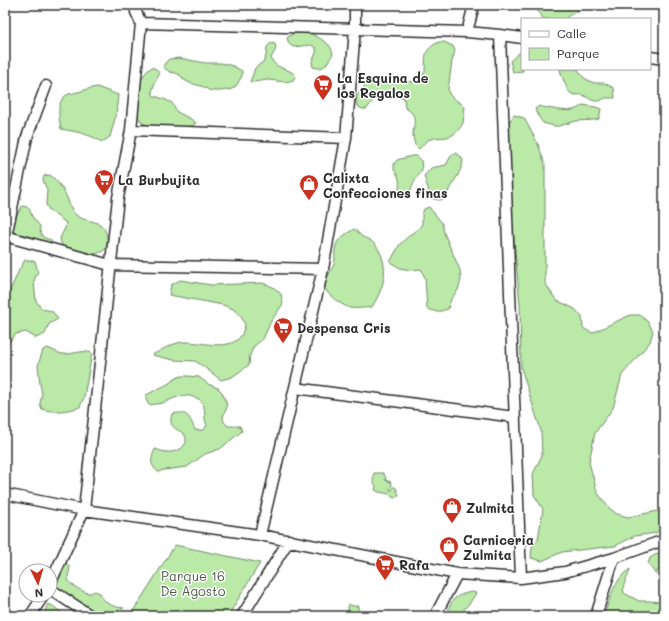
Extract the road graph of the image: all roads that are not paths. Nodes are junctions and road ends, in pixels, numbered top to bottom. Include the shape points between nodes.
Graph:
1 (136, 5) edge
2 (354, 5) edge
3 (474, 5) edge
4 (141, 23) junction
5 (355, 29) junction
6 (467, 32) junction
7 (500, 35) junction
8 (521, 38) edge
9 (651, 57) edge
10 (664, 59) edge
11 (46, 86) dead end
12 (131, 130) junction
13 (346, 138) junction
14 (5, 238) edge
15 (110, 265) junction
16 (323, 269) junction
17 (295, 388) junction
18 (515, 417) junction
19 (5, 494) edge
20 (84, 510) junction
21 (260, 535) junction
22 (289, 540) junction
23 (664, 540) edge
24 (614, 558) junction
25 (58, 567) edge
26 (457, 574) junction
27 (521, 578) junction
28 (58, 594) edge
29 (39, 603) edge
30 (30, 616) edge
31 (91, 616) edge
32 (242, 616) edge
33 (435, 616) edge
34 (596, 616) edge

1 - 4 street
2 - 5 street
3 - 6 street
4 - 5 street
4 - 12 street
5 - 6 street
5 - 13 street
6 - 7 street
7 - 8 street
7 - 18 street
9 - 10 street
11 - 14 street via 27,137
12 - 13 street
12 - 15 street via 118,198
13 - 16 street
14 - 15 street
15 - 16 street
15 - 20 street
16 - 17 street
17 - 18 street
17 - 21 street
18 - 27 street
19 - 20 street
20 - 21 street
20 - 25 street
21 - 22 street
22 - 26 street
22 - 32 street
23 - 24 street
24 - 27 street via 565,572
24 - 34 street
26 - 27 street
26 - 33 street
28 - 31 street
29 - 30 street

